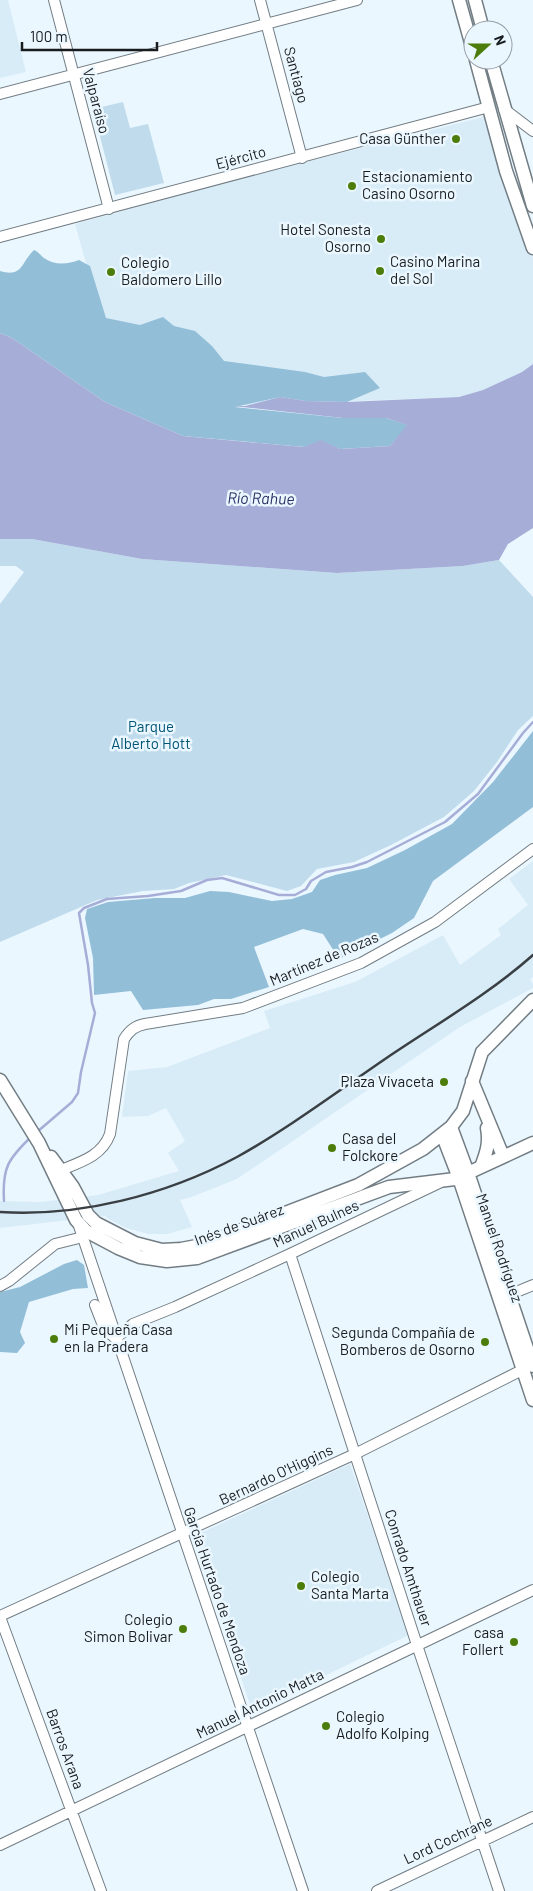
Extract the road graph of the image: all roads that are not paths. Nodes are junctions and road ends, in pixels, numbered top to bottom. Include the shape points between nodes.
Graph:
1 (54, 0) edge
2 (260, 0) edge
3 (357, 0) edge
4 (459, 0) edge
5 (475, 0) edge
6 (465, 20) edge
7 (480, 20) edge
8 (266, 24) junction
9 (479, 70) edge
10 (494, 70) edge
11 (74, 75) junction
12 (0, 94) edge
13 (489, 107) junction
14 (504, 109) junction
15 (533, 131) edge
16 (302, 158) junction
17 (533, 206) edge
18 (109, 209) junction
19 (0, 237) edge
20 (533, 248) edge
21 (533, 849) edge
22 (533, 1000) edge
23 (0, 1080) edge
24 (472, 1081) junction
25 (463, 1111) junction
26 (446, 1131) junction
27 (533, 1143) edge
28 (39, 1144) junction
29 (503, 1156) junction
30 (481, 1167) junction
31 (61, 1170) junction
32 (464, 1175) junction
33 (442, 1182) junction
34 (76, 1220) junction
35 (252, 1232) junction
36 (83, 1237) junction
37 (290, 1254) junction
38 (533, 1285) edge
39 (0, 1286) edge
40 (509, 1295) junction
41 (95, 1305) dead end
42 (116, 1338) junction
43 (530, 1366) edge
44 (533, 1400) edge
45 (356, 1454) junction
46 (182, 1535) junction
47 (533, 1590) edge
48 (0, 1617) edge
49 (417, 1646) junction
50 (248, 1726) junction
51 (72, 1811) junction
52 (533, 1817) edge
53 (482, 1841) junction
54 (0, 1846) edge
55 (102, 1891) edge
56 (303, 1891) edge
57 (377, 1891) edge
58 (499, 1891) edge

1 - 11 street, Valparaíso
2 - 8 street, Santiago
3 - 8 street
4 - 6 main road
5 - 7 main road
8 - 11 street
8 - 16 street, Santiago
9 - 13 main road
10 - 14 main road
11 - 12 street
11 - 18 street, Valparaíso
13 - 16 street, Ejército
13 - 20 main road via 506,171
14 - 15 street
14 - 17 main road
16 - 18 street, Ejército
18 - 19 street, Ejército
21 - 31 street, Martínez de Rozas via 435,922 347,969 243,1008 138,1025 130,1030 124,1038 107,1141 95,1155
22 - 24 main road via 482,1052
23 - 28 main road, Inés de Suárez
24 - 25 main road
24 - 29 main road
25 - 26 main road, Inés de Suárez
25 - 30 main road via 470,1107 477,1109 487,1128 488,1149
26 - 32 main road, Manuel Rodríguez
26 - 35 main road, Inés de Suárez via 358,1185
27 - 29 main road, Manuel Bulnes
28 - 31 main road, Inés de Suárez
28 - 34 main road, Inés de Suárez
29 - 30 main road, Manuel Bulnes
30 - 32 main road, Manuel Bulnes
31 - 35 main road, Inés de Suárez via 92,1220 134,1243 162,1250 181,1249
32 - 33 main road, Manuel Bulnes
32 - 40 main road, Manuel Rodríguez
32 - 43 main road, Manuel Rodríguez
33 - 35 main road, Inés de Suárez via 389,1187
33 - 37 street, Manuel Bulnes
34 - 35 main road, Inés de Suárez via 92,1235 135,1255 158,1261 197,1258
34 - 36 street
36 - 39 street via 55,1244
36 - 42 street
37 - 42 street, Manuel Bulnes via 133,1324
37 - 45 street, Conrado Amthauer
38 - 40 street
40 - 43 main road, Manuel Rodríguez
41 - 42 street, García Hurtado de Mendoza via 104,1328
42 - 46 street, García Hurtado de Mendoza
43 - 44 main road, Manuel Rodríguez
43 - 45 street, Bernardo O'Higgins
45 - 46 street, Bernardo O'Higgins
45 - 49 street, Conrado Amthauer
46 - 48 street, Bernardo O'Higgins
46 - 50 street, García Hurtado de Mendoza
47 - 49 street, Manuel Antonio Matta
48 - 51 street, Barros Arana
49 - 50 street, Manuel Antonio Matta
49 - 53 street, Conrado Amthauer
50 - 51 street, Manuel Antonio Matta
50 - 56 street, García Hurtado de Mendoza
51 - 54 street, Manuel Antonio Matta
51 - 55 street, Barros Arana
52 - 53 street, Lord Cochrane
53 - 57 street, Lord Cochrane
53 - 58 street, Conrado Amthauer

